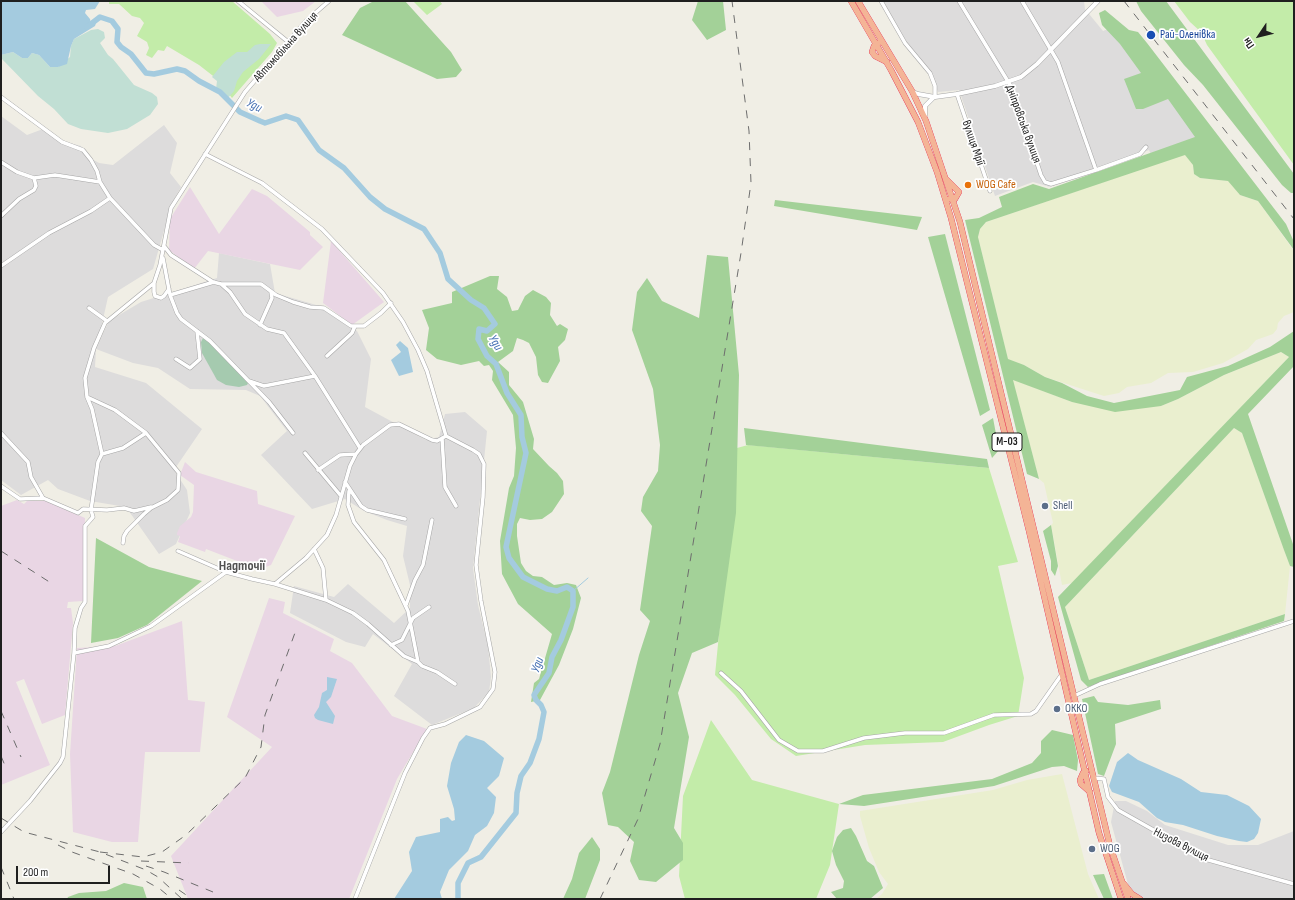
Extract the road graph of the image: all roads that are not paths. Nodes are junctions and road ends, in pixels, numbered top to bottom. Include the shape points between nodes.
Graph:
1 (238, 1) edge
2 (330, 1) edge
3 (851, 1) edge
4 (858, 1) edge
5 (881, 1) edge
6 (959, 1) edge
7 (1022, 1) edge
8 (1098, 1) edge
9 (288, 42) junction
10 (884, 43) junction
11 (876, 44) junction
12 (1050, 50) junction
13 (1007, 82) junction
14 (912, 91) junction
15 (957, 94) junction
16 (1, 97) edge
17 (935, 97) junction
18 (926, 121) junction
19 (1146, 147) dead end
20 (205, 154) junction
21 (1, 162) edge
22 (1096, 170) junction
23 (34, 178) junction
24 (945, 179) junction
25 (100, 182) junction
26 (990, 191) dead end
27 (944, 195) junction
28 (110, 198) junction
29 (952, 200) junction
30 (1, 216) edge
31 (163, 248) junction
32 (162, 256) junction
33 (1, 266) edge
34 (214, 282) junction
35 (154, 283) junction
36 (221, 284) junction
37 (169, 289) junction
38 (272, 292) junction
39 (170, 295) junction
40 (391, 303) junction
41 (90, 308) dead end
42 (107, 321) junction
43 (260, 325) junction
44 (355, 326) junction
45 (197, 331) junction
46 (327, 356) dead end
47 (176, 359) dead end
48 (315, 376) junction
49 (248, 381) junction
50 (87, 397) junction
51 (1, 433) edge
52 (146, 433) junction
53 (293, 433) dead end
54 (446, 436) junction
55 (442, 438) junction
56 (360, 448) junction
57 (305, 453) dead end
58 (102, 454) junction
59 (356, 454) junction
60 (318, 470) junction
61 (345, 482) junction
62 (1, 486) edge
63 (349, 491) junction
64 (341, 496) junction
65 (43, 498) junction
66 (456, 506) dead end
67 (153, 507) junction
68 (91, 510) junction
69 (405, 519) dead end
70 (432, 520) dead end
71 (124, 543) dead end
72 (314, 549) junction
73 (178, 551) dead end
74 (226, 572) junction
75 (275, 584) junction
76 (326, 600) junction
77 (406, 605) junction
78 (429, 607) dead end
79 (1294, 621) edge
80 (410, 622) junction
81 (391, 645) junction
82 (74, 653) junction
83 (418, 662) junction
84 (1063, 672) junction
85 (721, 673) dead end
86 (455, 684) dead end
87 (1074, 696) junction
88 (1085, 771) junction
89 (1093, 776) junction
90 (1, 832) edge
91 (1120, 879) junction
92 (1294, 884) edge
93 (356, 899) edge
94 (1121, 899) edge
95 (1128, 899) edge
96 (1140, 899) edge

1 - 9 street
2 - 9 street, Автомобільна вулиця via 306,21
3 - 11 highway, М-03
4 - 10 highway, М-03
5 - 17 street via 905,43 930,73 935,86
6 - 13 street, Дніпровська вулиця
7 - 12 street
8 - 12 street
9 - 20 street, Автомобільна вулиця via 244,94
10 - 11 highway
10 - 14 highway, М-03
11 - 27 highway, М-03 via 918,122
12 - 13 street via 1029,72
12 - 22 street via 1069,89
13 - 15 street
13 - 22 street, Дніпровська вулиця via 1012,88 1041,176 1046,182 1051,184
14 - 17 street
14 - 18 highway, М-03
15 - 17 street
15 - 26 street, вулиця Мрії
16 - 25 street via 62,142 83,150 97,171
17 - 18 street via 924,106
18 - 24 highway, М-03
19 - 22 street, Дніпровська вулиця via 1140,154
20 - 31 street, Автомобільна вулиця via 171,208
20 - 40 street via 262,183 322,229 366,273
21 - 23 street via 17,172
23 - 25 street via 55,175
23 - 30 street via 34,190 19,199
24 - 29 highway, М-03
24 - 29 highway via 959,192 957,198
25 - 28 street
27 - 29 highway
27 - 84 highway, М-03
28 - 31 street via 154,245
28 - 33 street via 49,233
29 - 87 highway, М-03 via 980,302
31 - 32 street, Автомобільна вулиця
31 - 34 street
32 - 35 street
32 - 37 street
34 - 36 street
34 - 39 street
35 - 37 street via 157,297 164,296
35 - 42 street
36 - 38 street via 261,284
36 - 43 street via 230,292 245,314
37 - 39 street
38 - 43 street via 272,298
38 - 44 street via 301,305 324,308 351,326
39 - 45 street via 181,319
40 - 44 street via 364,326
40 - 54 street via 427,371
41 - 42 street
42 - 50 street via 94,348 86,378
43 - 48 street via 284,333
44 - 46 street via 352,334
45 - 47 street via 200,359 190,368
45 - 49 street
48 - 49 street via 264,386
48 - 56 street
49 - 53 street via 269,402
50 - 52 street via 115,410
50 - 58 street
51 - 65 street via 28,462 31,477
52 - 58 street via 123,448
52 - 67 street via 179,473 178,490 167,500
54 - 55 street
54 - 93 street via 479,454 484,464 477,571 496,681 480,707 445,724 430,728 423,738 405,773
55 - 56 street via 432,440 399,424 390,425
55 - 66 street via 445,487
56 - 59 street
57 - 60 street
58 - 68 street via 98,462
59 - 60 street via 340,456
59 - 61 street
60 - 64 street
61 - 63 street
61 - 64 street
62 - 65 street via 20,499
63 - 69 street via 360,506 367,510
63 - 77 street via 348,505 354,522 384,560
64 - 72 street via 327,535
65 - 68 street via 78,513
67 - 68 street via 134,511 124,508
67 - 71 street via 127,531
68 - 82 street via 93,517 85,526 85,602 75,628
70 - 77 street via 423,565
72 - 75 street
72 - 76 street via 323,568
73 - 74 street
74 - 75 street
74 - 82 street via 152,626 109,646
75 - 76 street
76 - 81 street via 353,613
77 - 80 street
78 - 80 street
79 - 87 street via 1100,684
80 - 81 street via 402,640
80 - 83 street
81 - 83 street via 404,656
82 - 90 street via 63,757 30,801
83 - 86 street
84 - 85 street via 1036,711 1031,714 994,715 944,733 905,733 864,738 823,751 798,751 779,740 742,691
84 - 88 highway, М-03
87 - 89 highway, М-03
88 - 89 highway
88 - 94 highway, М-03 via 1105,854
89 - 91 highway, М-03
89 - 92 street, Низова вулиця via 1104,779 1108,797 1118,810 1205,859
91 - 95 highway, М-03
91 - 96 highway via 1132,894

